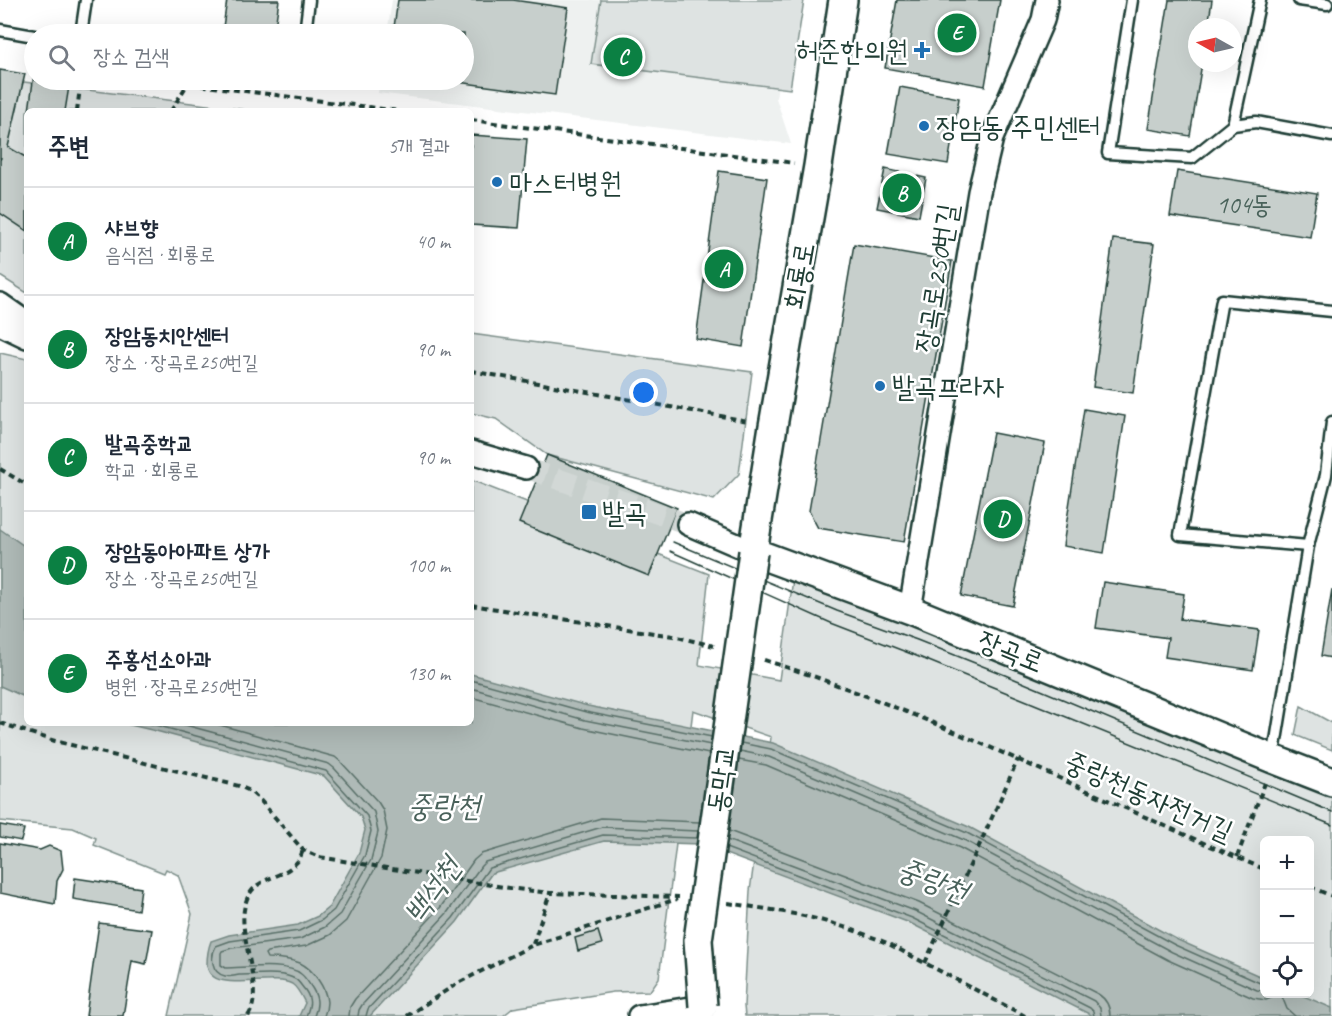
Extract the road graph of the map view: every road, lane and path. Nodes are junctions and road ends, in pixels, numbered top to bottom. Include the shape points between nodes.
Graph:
1 (86, 0) edge
2 (309, 0) edge
3 (843, 0) edge
4 (1047, 0) edge
5 (1132, 0) edge
6 (1260, 0) edge
7 (1299, 0) edge
8 (1328, 5) edge
9 (82, 24) edge
10 (306, 24) edge
11 (0, 30) edge
12 (24, 34) edge
13 (80, 90) edge
14 (184, 90) edge
15 (241, 90) edge
16 (77, 108) edge
17 (173, 108) edge
18 (376, 108) edge
19 (474, 120) edge
20 (1233, 125) junction
21 (1332, 136) edge
22 (818, 166) junction
23 (0, 304) edge
24 (1332, 311) edge
25 (24, 321) edge
26 (0, 324) edge
27 (24, 336) edge
28 (474, 372) edge
29 (1332, 422) edge
30 (773, 426) junction
31 (474, 453) edge
32 (526, 468) tunnel mouth
33 (0, 469) edge
34 (1329, 476) edge
35 (24, 483) edge
36 (688, 524) tunnel mouth
37 (1308, 546) junction
38 (753, 552) junction
39 (910, 610) junction
40 (0, 723) edge
41 (1274, 759) junction
42 (1332, 782) edge
43 (303, 850) junction
44 (1237, 857) junction
45 (1260, 867) edge
46 (516, 889) dead end
47 (1314, 889) edge
48 (550, 893) dead end
49 (1332, 896) edge
50 (682, 897) dead end
51 (533, 945) junction
52 (704, 1011) edge
53 (248, 1016) edge
54 (407, 1016) edge
55 (639, 1016) edge
56 (1024, 1016) edge

1 - 9 lane
2 - 10 lane
3 - 22 street, 회룡로
4 - 39 street, 장곡로250번길 via 1043,20 992,138 979,192
5 - 20 lane via 1108,153 1192,158
6 - 20 lane
7 - 8 lane
11 - 12 lane
13 - 16 path
14 - 17 path
15 - 18 path
19 - 22 path
20 - 21 lane via 1256,122
22 - 30 street, 회룡로
23 - 25 street
24 - 37 lane via 1222,300 1180,535
26 - 27 street
28 - 30 path
29 - 34 lane
30 - 38 street, 회룡로
31 - 32 street
33 - 35 path
34 - 37 lane
36 - 38 street, 장곡로
37 - 41 lane
38 - 39 street, 장곡로
38 - 52 street, 동막교, bridge via 698,940
39 - 41 street, 장곡로
40 - 43 path via 54,741 239,786 260,800
41 - 42 street, 장곡로
41 - 44 path
43 - 46 path via 319,858
43 - 53 path via 299,860 268,878 246,901 244,929 254,989
44 - 45 path, 중랑천동자전거길
44 - 56 path, 중랑천동자전거길 via 1017,759 925,963
47 - 49 path
48 - 51 path
50 - 51 path
51 - 54 path via 458,983
52 - 55 street

